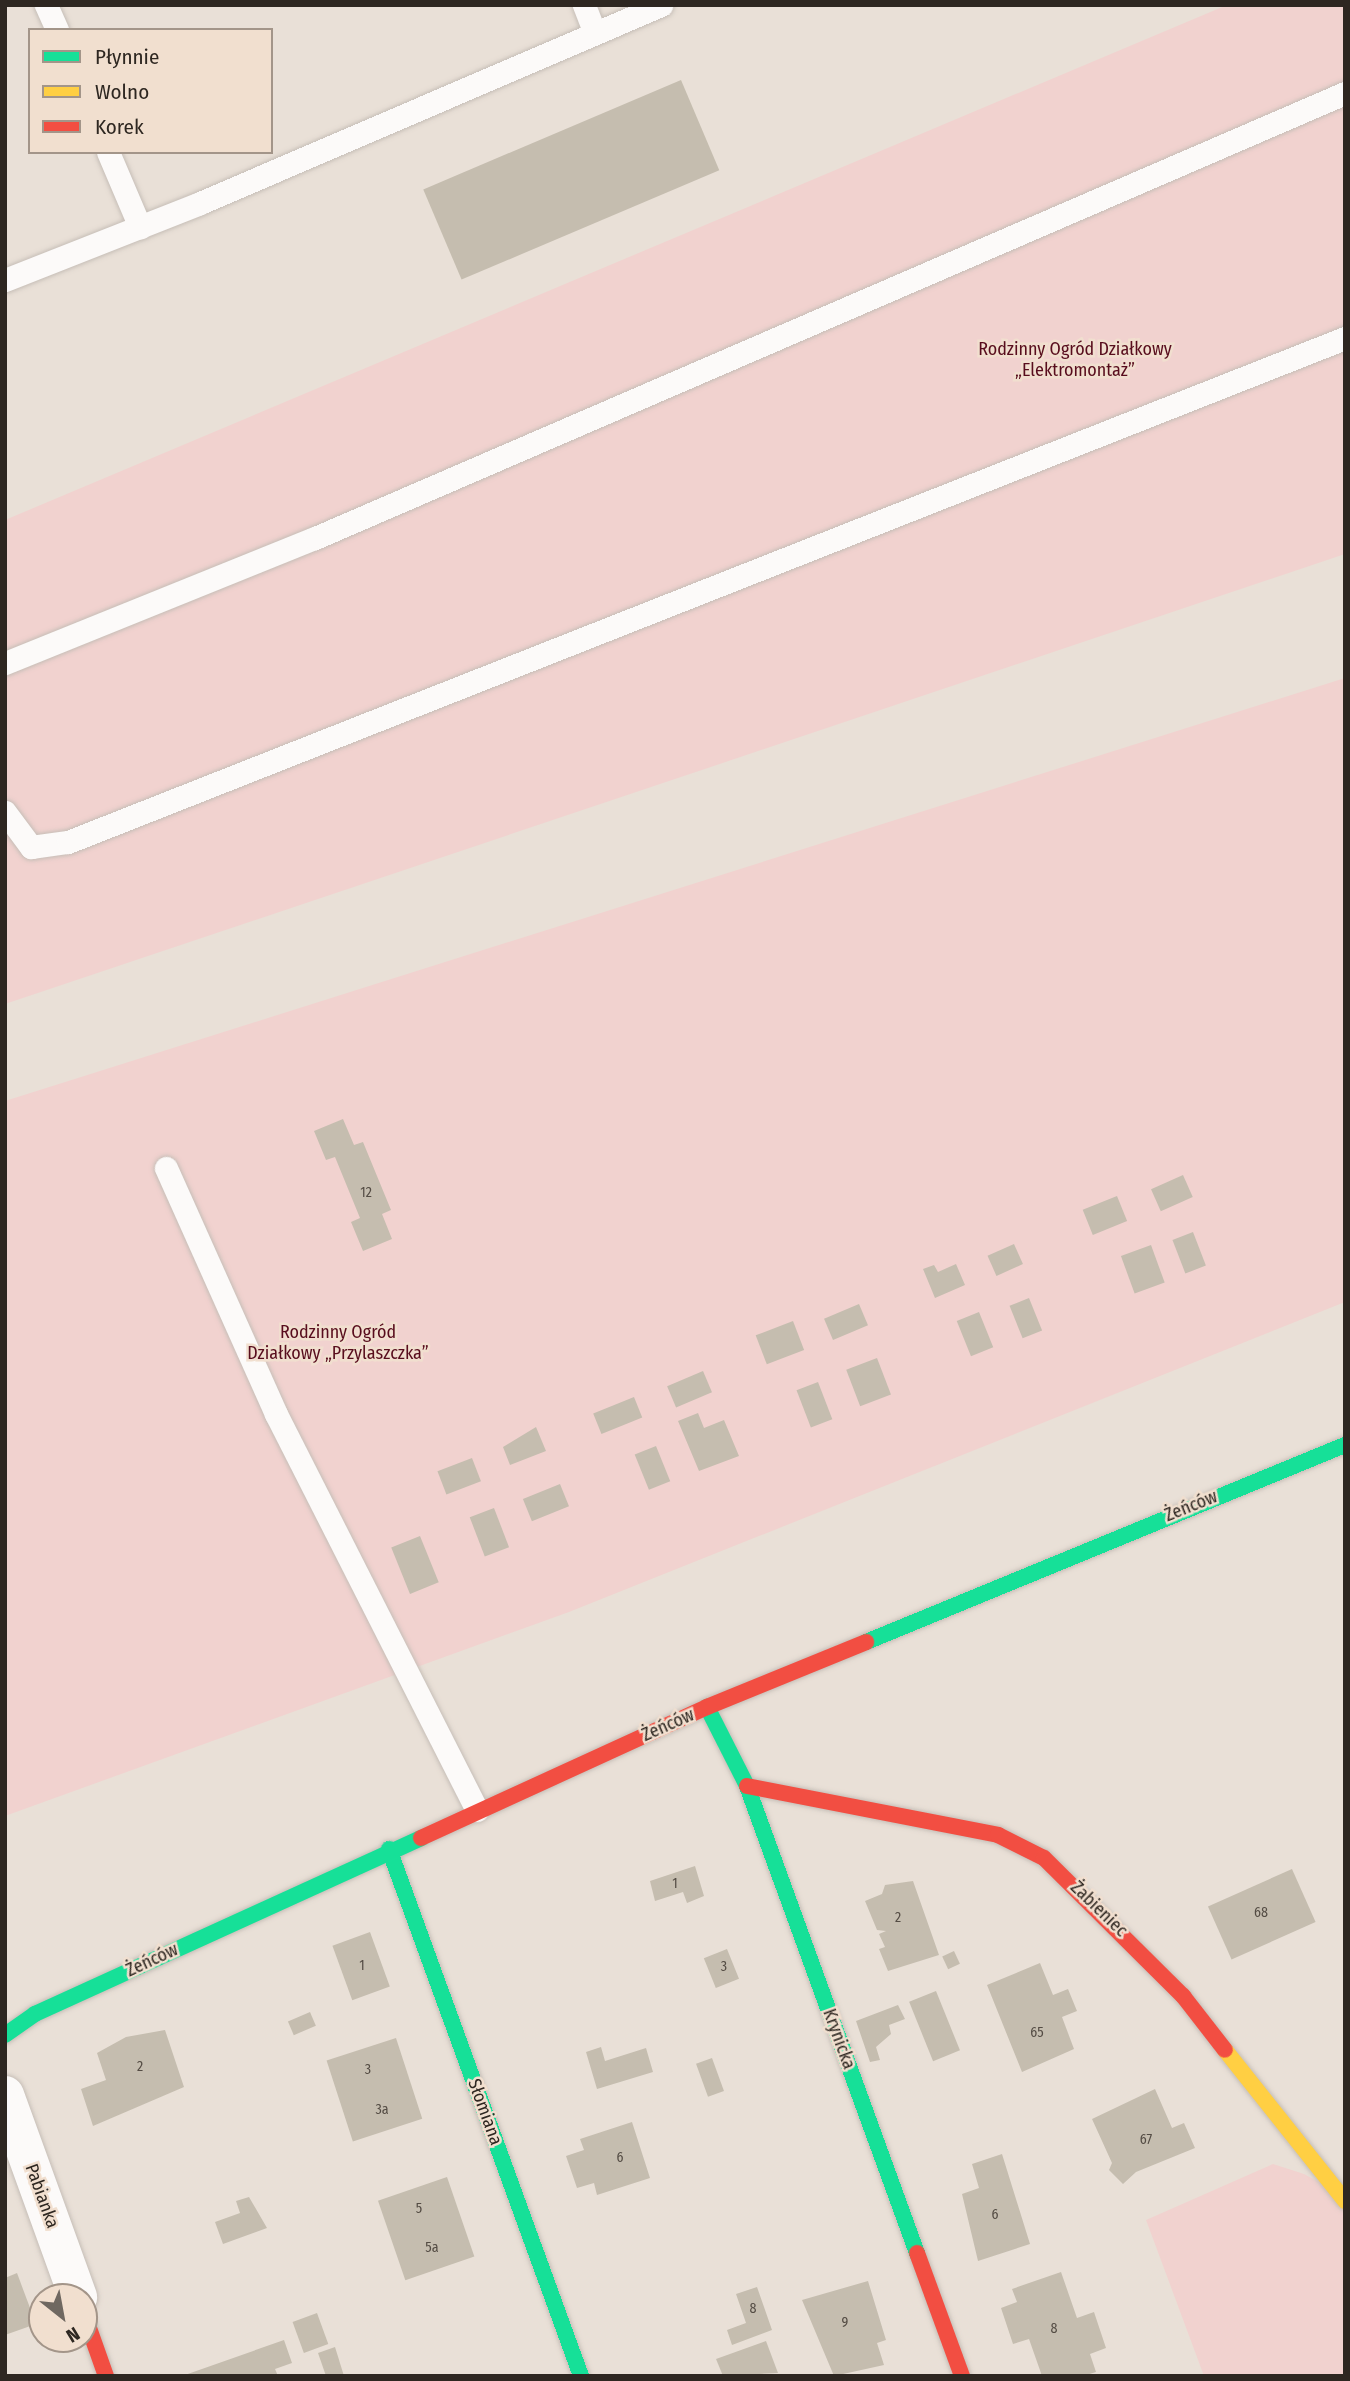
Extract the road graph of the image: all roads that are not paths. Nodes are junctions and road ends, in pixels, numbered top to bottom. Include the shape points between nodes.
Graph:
1 (46, 5) edge
2 (583, 5) edge
3 (661, 5) edge
4 (56, 28) edge
5 (596, 33) junction
6 (1345, 93) edge
7 (109, 154) edge
8 (140, 227) junction
9 (5, 280) edge
10 (1345, 338) edge
11 (5, 663) edge
12 (5, 812) edge
13 (166, 1168) dead end
14 (1345, 1445) edge
15 (707, 1707) junction
16 (747, 1786) junction
17 (477, 1810) junction
18 (389, 1849) junction
19 (5, 2035) edge
20 (5, 2095) edge
21 (1345, 2201) edge
22 (73, 2283) edge
23 (98, 2353) edge
24 (106, 2376) edge
25 (581, 2376) edge
26 (962, 2376) edge

1 - 4 lane
2 - 5 lane
3 - 5 lane
5 - 8 lane
6 - 11 lane via 315,538
7 - 8 lane
8 - 9 lane
10 - 12 lane via 68,842 31,847
13 - 17 lane via 276,1414
14 - 15 street, Żeńców
15 - 16 street, Krynicka
15 - 17 street, Żeńców
16 - 21 street, Żabieniec via 985,1832 1044,1858 1183,1996
16 - 26 street, Krynicka
17 - 18 street, Żeńców
18 - 19 street, Żeńców via 35,2014
18 - 25 street, Słomiana
20 - 22 street, Pabianka
23 - 24 street

